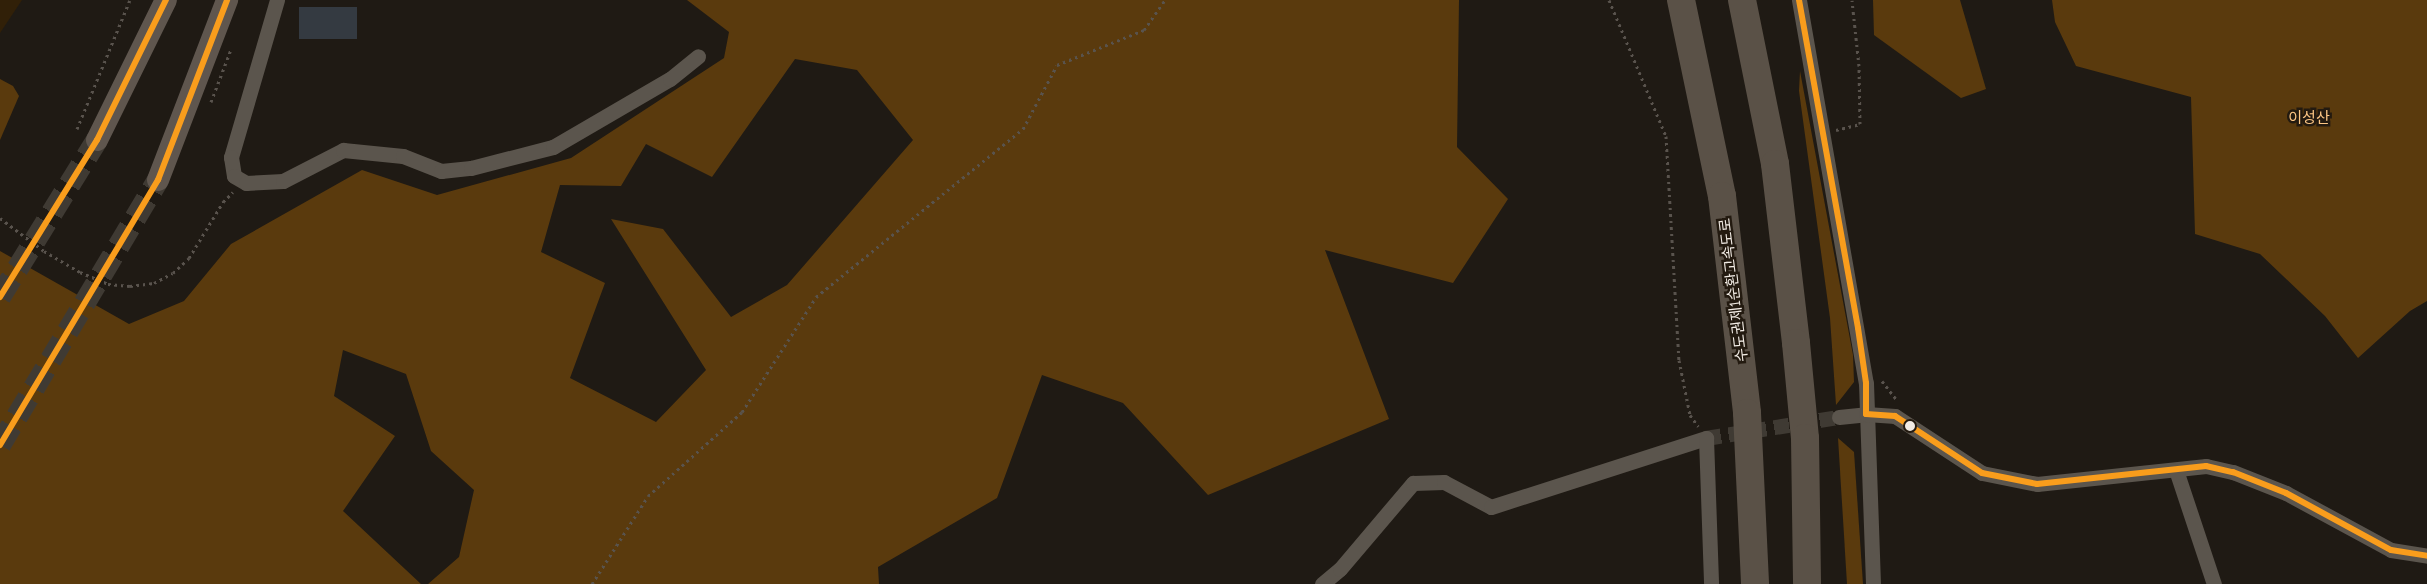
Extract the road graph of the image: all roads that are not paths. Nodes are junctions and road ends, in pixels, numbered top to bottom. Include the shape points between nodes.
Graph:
1 (166, 0) edge
2 (227, 0) edge
3 (277, 0) edge
4 (1680, 0) edge
5 (1742, 0) edge
6 (1799, 0) edge
7 (698, 56) dead end
8 (97, 140) tunnel mouth
9 (158, 180) tunnel mouth
10 (1866, 414) junction
11 (1839, 417) tunnel mouth
12 (2176, 470) junction
13 (2427, 556) edge
14 (1322, 584) edge
15 (1711, 584) edge
16 (1756, 584) edge
17 (1807, 584) edge
18 (1873, 584) edge
19 (2214, 584) edge

1 - 8 main road
2 - 9 main road
3 - 7 street via 231,157 234,176 246,183 283,181 343,150 403,156 440,171 470,168 553,147 670,79
4 - 16 highway, 수도권제1순환고속도로 via 1722,196 1747,413
5 - 17 highway via 1775,164 1796,343 1805,438
6 - 10 street via 1858,328 1866,383
10 - 11 street
10 - 12 street via 1895,416 1982,473 2037,484
10 - 18 street
12 - 13 street via 2206,466 2248,477 2286,493 2391,550
12 - 19 street
14 - 15 street via 1340,569 1413,483 1444,482 1491,507 1706,438

